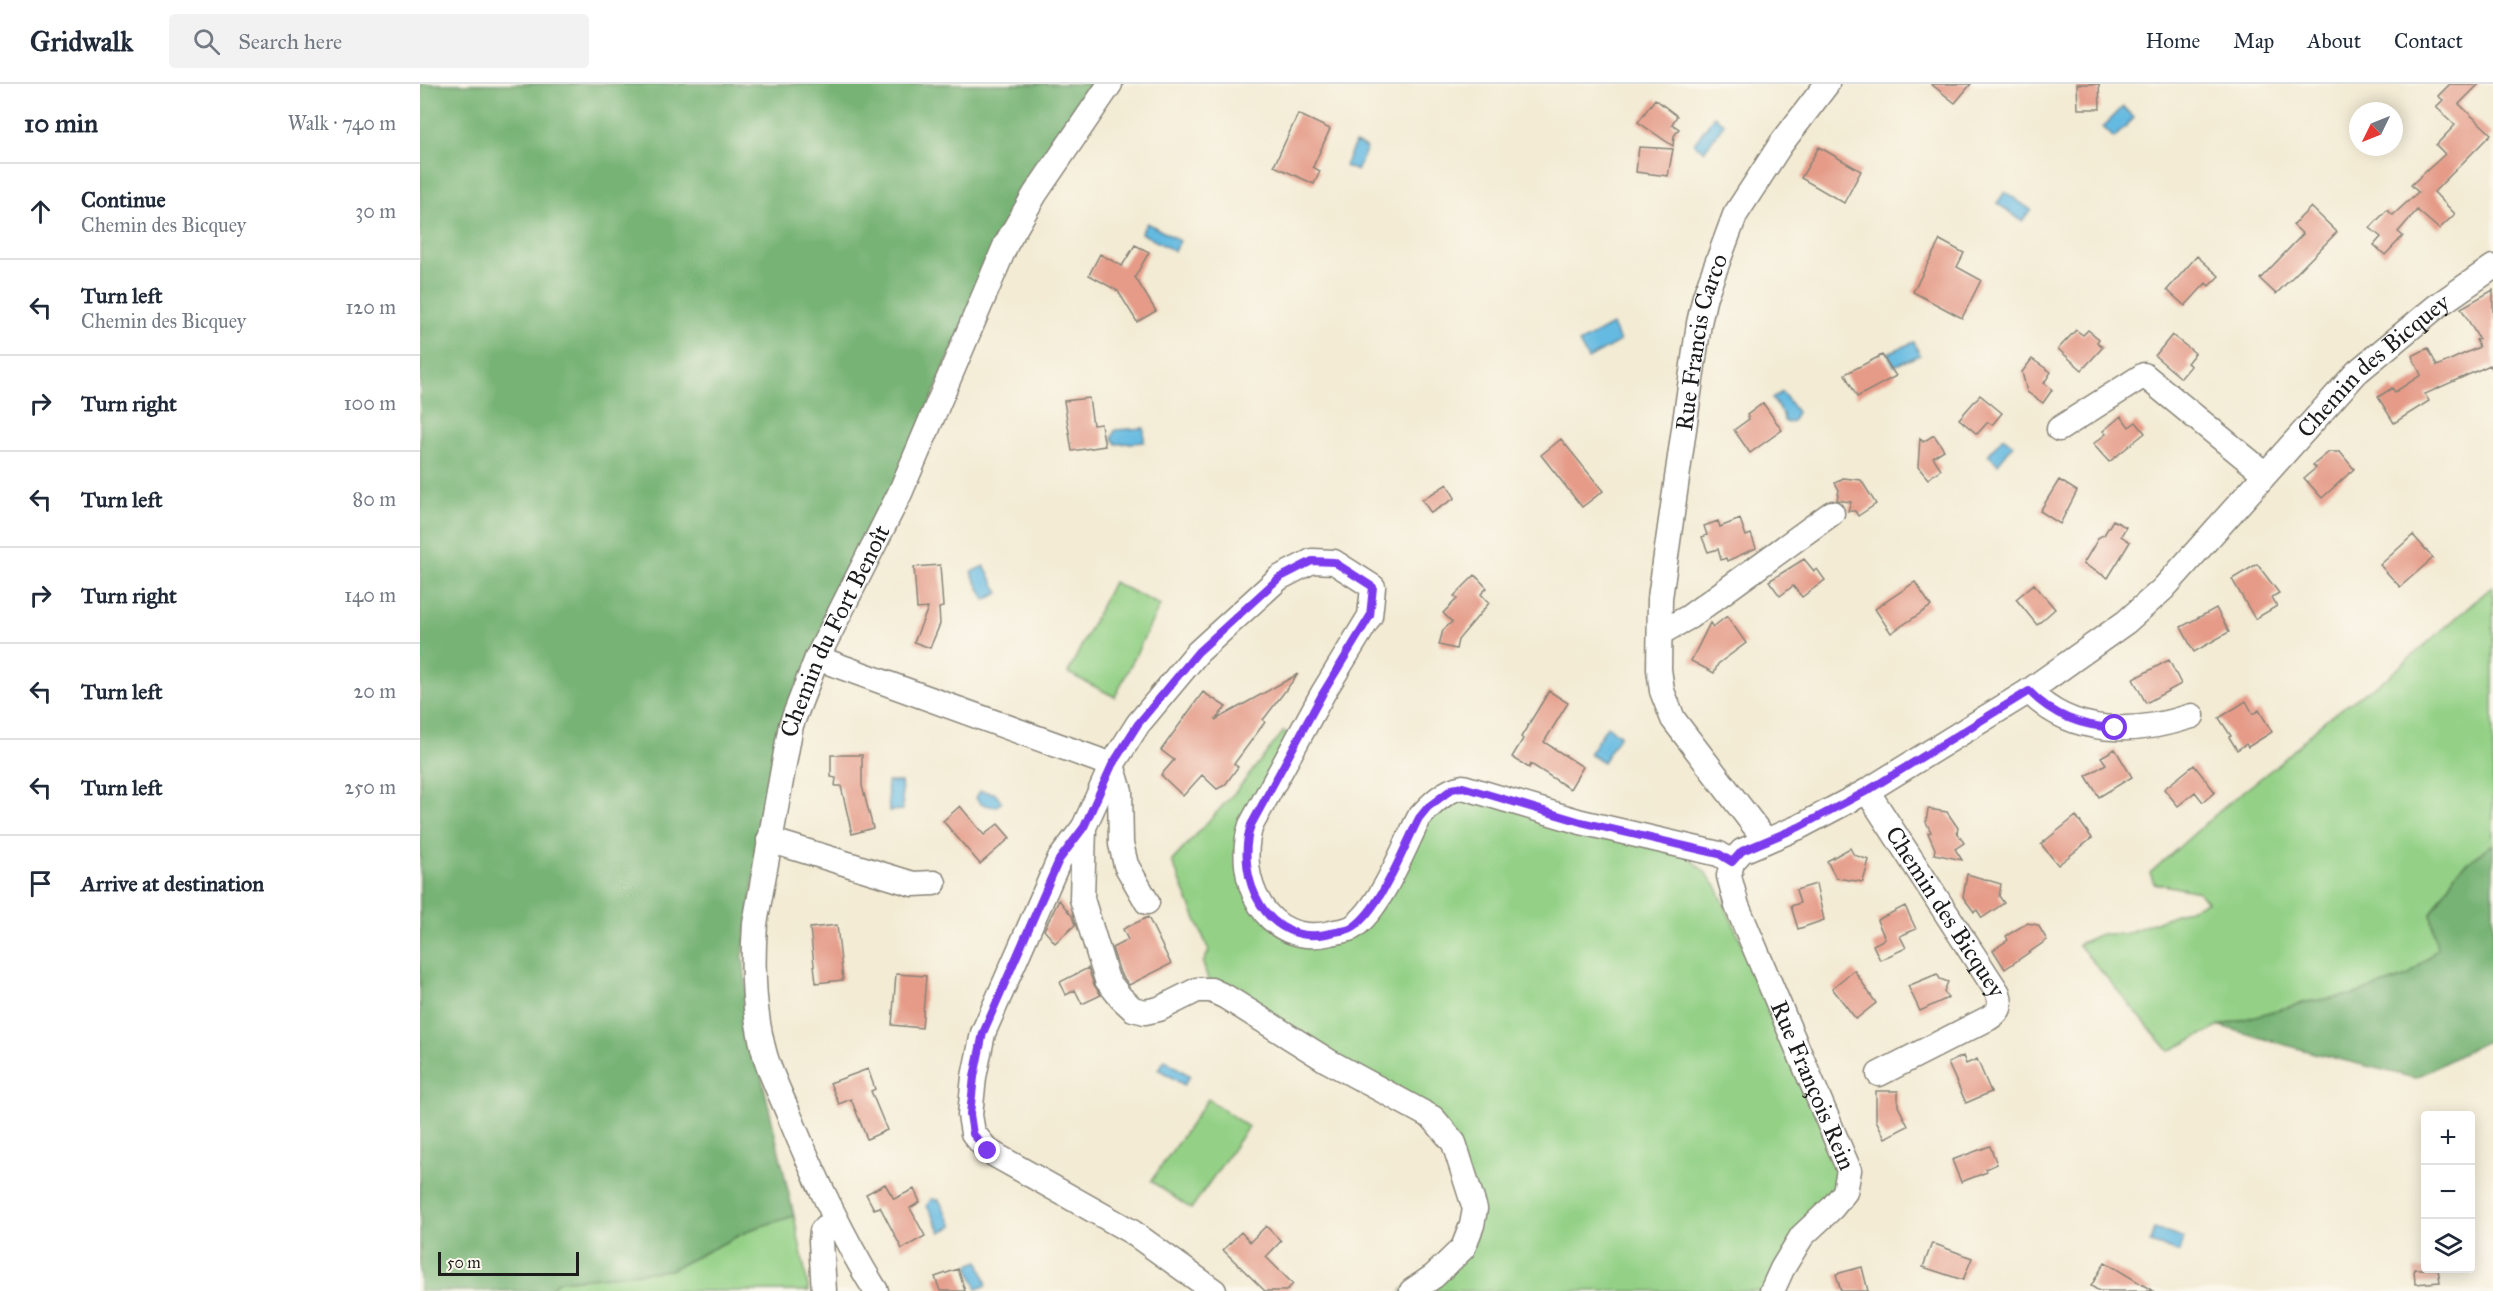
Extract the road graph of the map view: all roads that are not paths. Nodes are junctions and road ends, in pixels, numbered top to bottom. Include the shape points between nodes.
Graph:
1 (1110, 84) edge
2 (1827, 84) edge
3 (2493, 267) edge
4 (2059, 429) dead end
5 (2265, 474) junction
6 (1832, 513) dead end
7 (1659, 633) junction
8 (817, 658) junction
9 (2029, 691) junction
10 (2192, 716) dead end
11 (1112, 765) junction
12 (1867, 791) junction
13 (1084, 827) junction
14 (769, 840) junction
15 (1766, 841) junction
16 (1732, 862) junction
17 (934, 883) dead end
18 (1147, 902) dead end
19 (1879, 1074) dead end
20 (834, 1219) junction
21 (824, 1291) edge
22 (876, 1291) edge
23 (1214, 1291) edge
24 (1412, 1291) edge
25 (1772, 1291) edge

1 - 8 street, Chemin du Fort Benoît via 1006,244 900,493
2 - 7 street, Rue Francis Carco via 1780,144 1735,215 1705,296 1660,598
3 - 5 street, Chemin des Bicquey via 2437,306 2357,372
4 - 5 street via 2144,375
5 - 9 street, Chemin des Bicquey via 2163,589 2126,622
6 - 7 street via 1689,617
7 - 15 street, Rue Francis Carco via 1662,691 1672,719
8 - 11 street
8 - 14 street, Chemin du Fort Benoît via 791,725
9 - 10 street via 2061,717 2103,727 2141,727
9 - 12 street, Chemin des Bicquey
11 - 13 street
11 - 16 street via 1138,724 1198,652 1279,578 1312,561 1334,562 1373,587 1370,616 1251,825 1245,858 1252,889 1272,919 1306,935 1352,928 1375,906 1419,818 1452,789 1463,787 1581,822 1719,854
11 - 18 street via 1120,791 1121,844 1126,865
12 - 15 street, Chemin des Bicquey
12 - 19 street, Chemin des Bicquey via 2001,1003 1998,1012 1989,1018
13 - 23 street via 1059,860 983,1033 970,1114 973,1134 988,1151 1132,1232
13 - 24 street via 1082,899 1107,980 1133,1009 1159,1009 1197,990 1211,990 1328,1061 1434,1118 1454,1143 1474,1209 1473,1225 1463,1248
14 - 17 street via 913,884
14 - 20 street, Chemin du Fort Benoît via 753,953 757,1017 765,1056
15 - 16 street, Chemin des Bicquey via 1742,851
16 - 25 street, Rue François Rein via 1729,876 1737,906 1849,1170 1845,1192 1802,1236
20 - 21 street via 822,1231
20 - 22 street, Chemin du Fort Benoît

